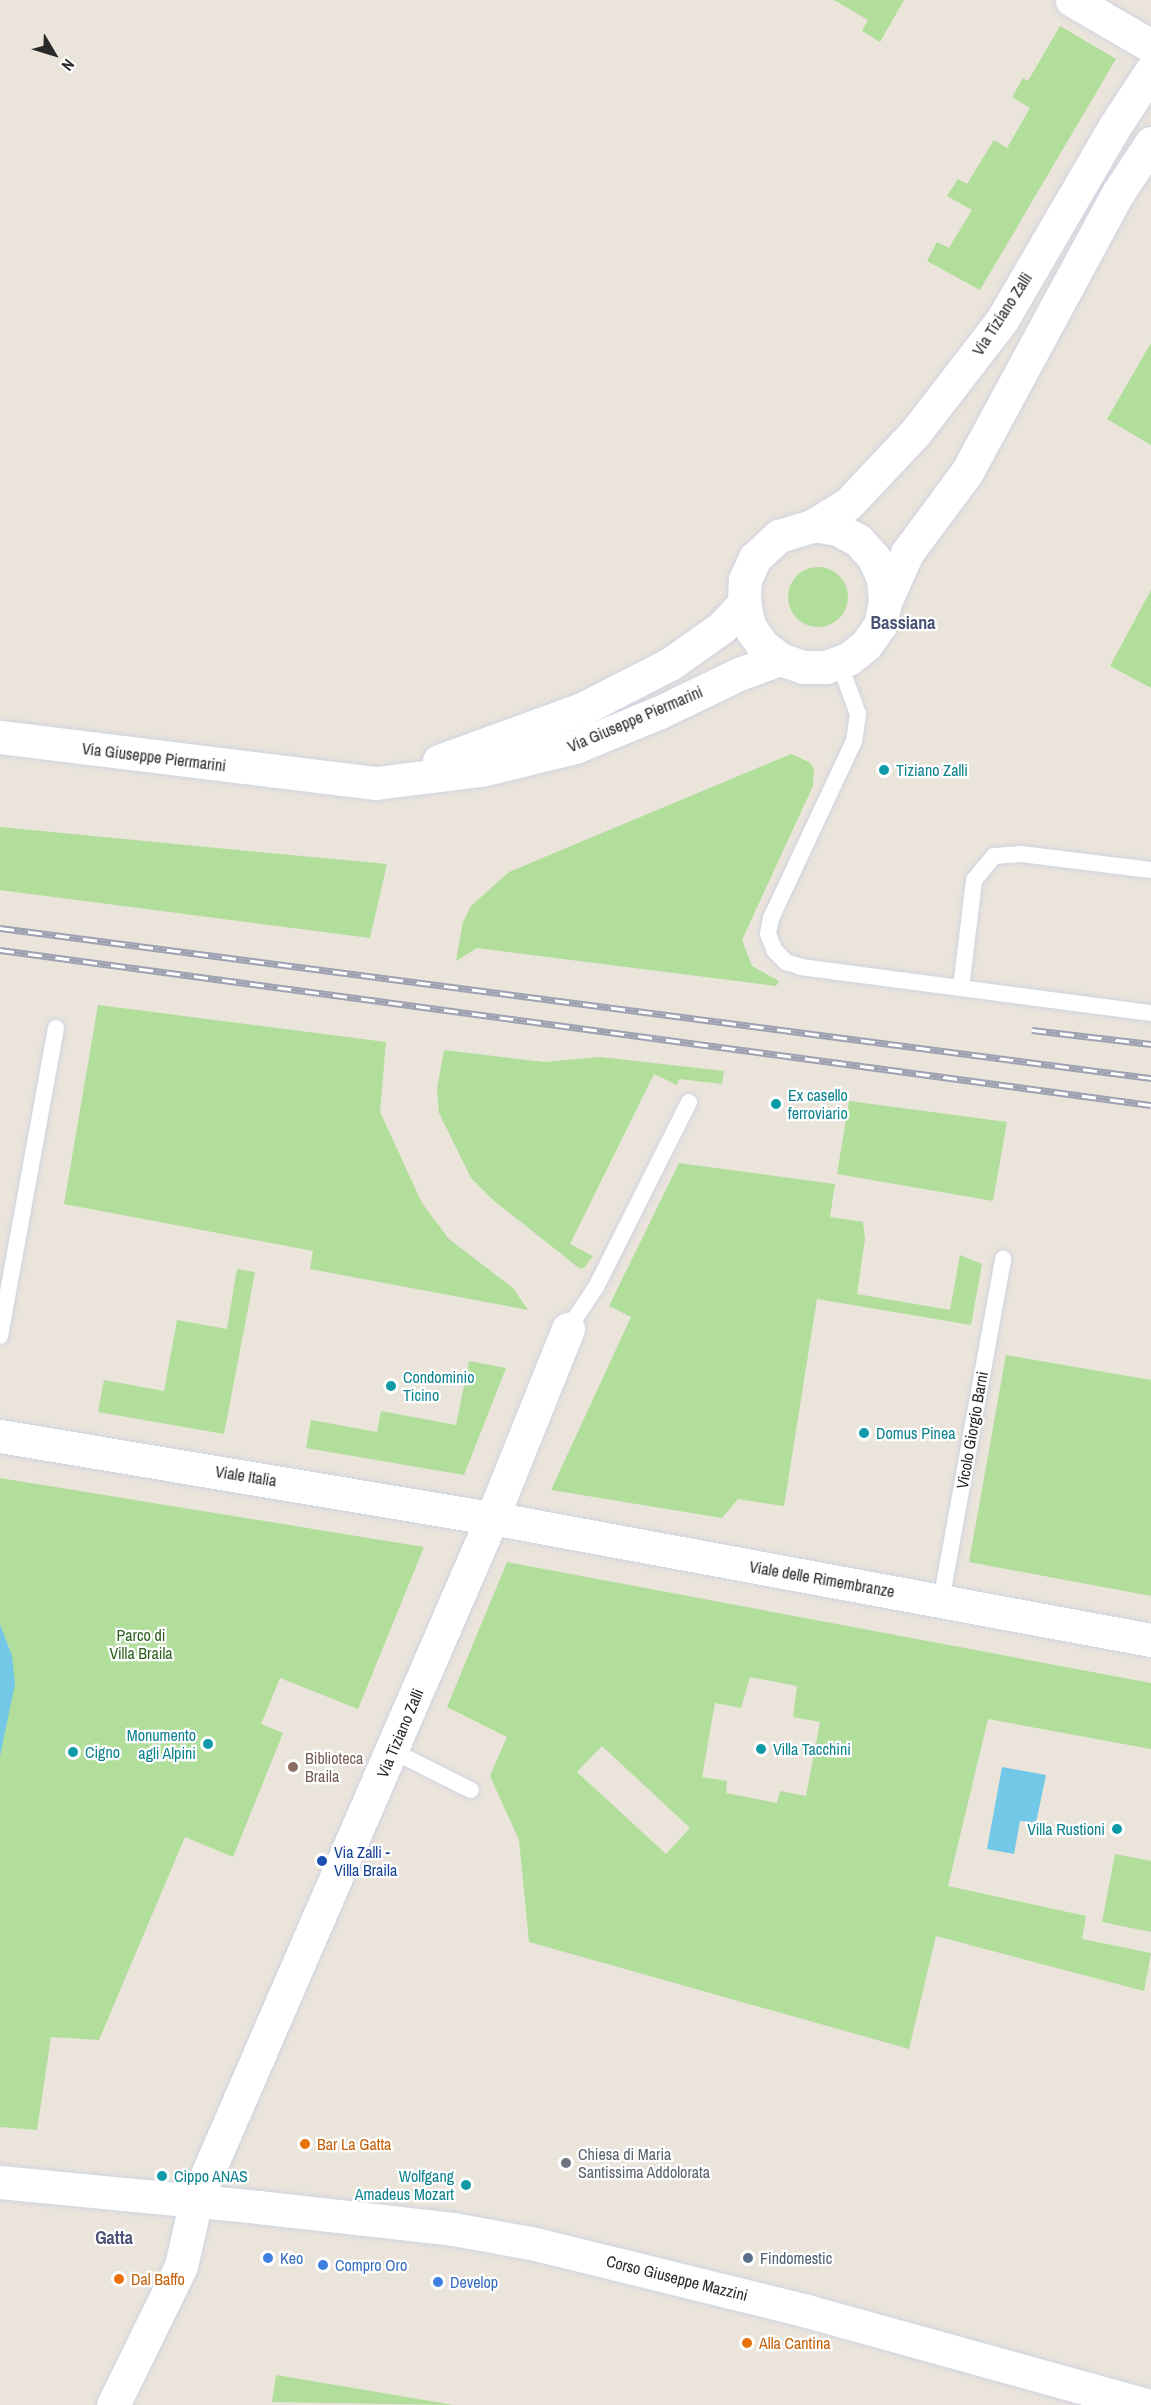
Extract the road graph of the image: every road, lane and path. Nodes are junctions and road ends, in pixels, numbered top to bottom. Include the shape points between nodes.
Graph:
1 (1072, 0) edge
2 (1151, 46) edge
3 (1151, 71) edge
4 (1151, 142) edge
5 (814, 525) junction
6 (885, 602) junction
7 (744, 603) junction
8 (780, 659) junction
9 (839, 662) junction
10 (0, 738) edge
11 (344, 780) junction
12 (1151, 870) edge
13 (961, 988) junction
14 (1151, 1013) edge
15 (56, 1028) dead end
16 (689, 1102) dead end
17 (1003, 1259) dead end
18 (568, 1329) joint
19 (0, 1336) edge
20 (0, 1436) edge
21 (492, 1518) junction
22 (941, 1601) junction
23 (1151, 1640) edge
24 (393, 1751) junction
25 (471, 1790) dead end
26 (8, 2182) edge
27 (196, 2200) junction
28 (113, 2405) edge
29 (1148, 2405) edge

1 - 2 street
3 - 5 street, Via Tiziano Zalli via 1002,320 915,433 866,487 831,517
4 - 6 street via 1119,193 967,472 907,553
5 - 6 street via 837,529 858,540 874,558 883,579
5 - 7 street via 779,536 754,558 746,580
6 - 9 street via 880,625 866,645
7 - 8 street via 749,626 762,645
7 - 11 street, Via Giuseppe Piermarini via 722,627 670,664 582,708 432,763
8 - 9 street via 803,667 826,667
8 - 11 street, Via Giuseppe Piermarini via 575,747 481,770 376,783
9 - 13 lane via 858,714 854,741 771,918 768,934 780,957 801,968
10 - 11 street, Via Giuseppe Piermarini
12 - 13 lane via 1022,854 994,856 974,880
13 - 14 lane
15 - 19 lane
16 - 18 lane via 596,1287
17 - 22 lane, Vicolo Giorgio Barni
18 - 21 street, Via Tiziano Zalli
20 - 21 street, Viale Italia
21 - 22 street, Viale delle Rimembranze
21 - 24 street, Via Tiziano Zalli
22 - 23 street, Viale delle Rimembranze
24 - 25 lane
24 - 27 street, Via Tiziano Zalli
26 - 27 street, Corso Giuseppe Mazzini
27 - 28 street, Via Tiziano Zalli via 181,2266
27 - 29 street, Corso Giuseppe Mazzini via 453,2229 531,2243 817,2314

